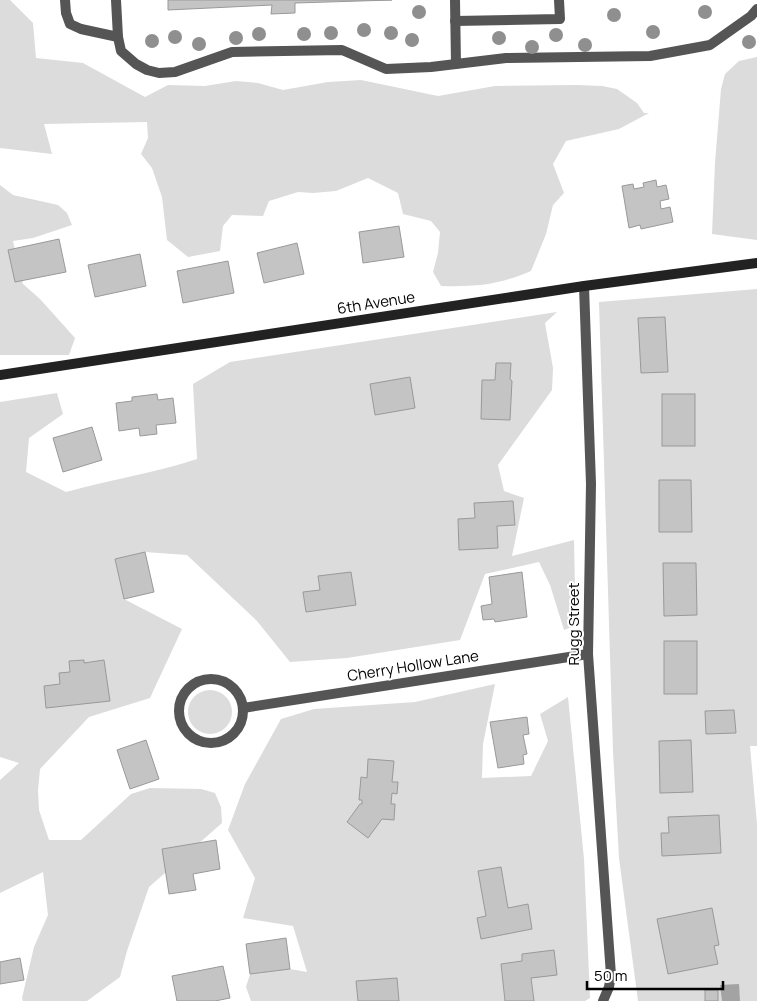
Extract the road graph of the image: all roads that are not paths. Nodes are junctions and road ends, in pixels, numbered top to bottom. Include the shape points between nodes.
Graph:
1 (65, 0) edge
2 (116, 0) edge
3 (455, 0) edge
4 (558, 0) edge
5 (757, 9) edge
6 (456, 21) junction
7 (118, 37) junction
8 (456, 64) junction
9 (757, 263) edge
10 (584, 286) junction
11 (0, 376) edge
12 (588, 654) junction
13 (243, 708) junction
14 (603, 1001) edge

1 - 7 street via 70,24
2 - 7 street
3 - 6 street
4 - 6 street via 560,19
5 - 8 street via 710,45 650,56 506,58
6 - 8 street
7 - 8 street via 127,57 147,70 159,73 175,72 232,52 342,50 386,69
9 - 10 street, 6th Avenue
10 - 11 street, 6th Avenue
10 - 12 street, Rugg Street via 591,484
12 - 13 street, Cherry Hollow Lane
12 - 14 street, Rugg Street via 611,974
13 - 13 street via 233,688 219,681 203,680 185,692 179,713 181,723 190,735 203,742 214,743 232,736 239,728

